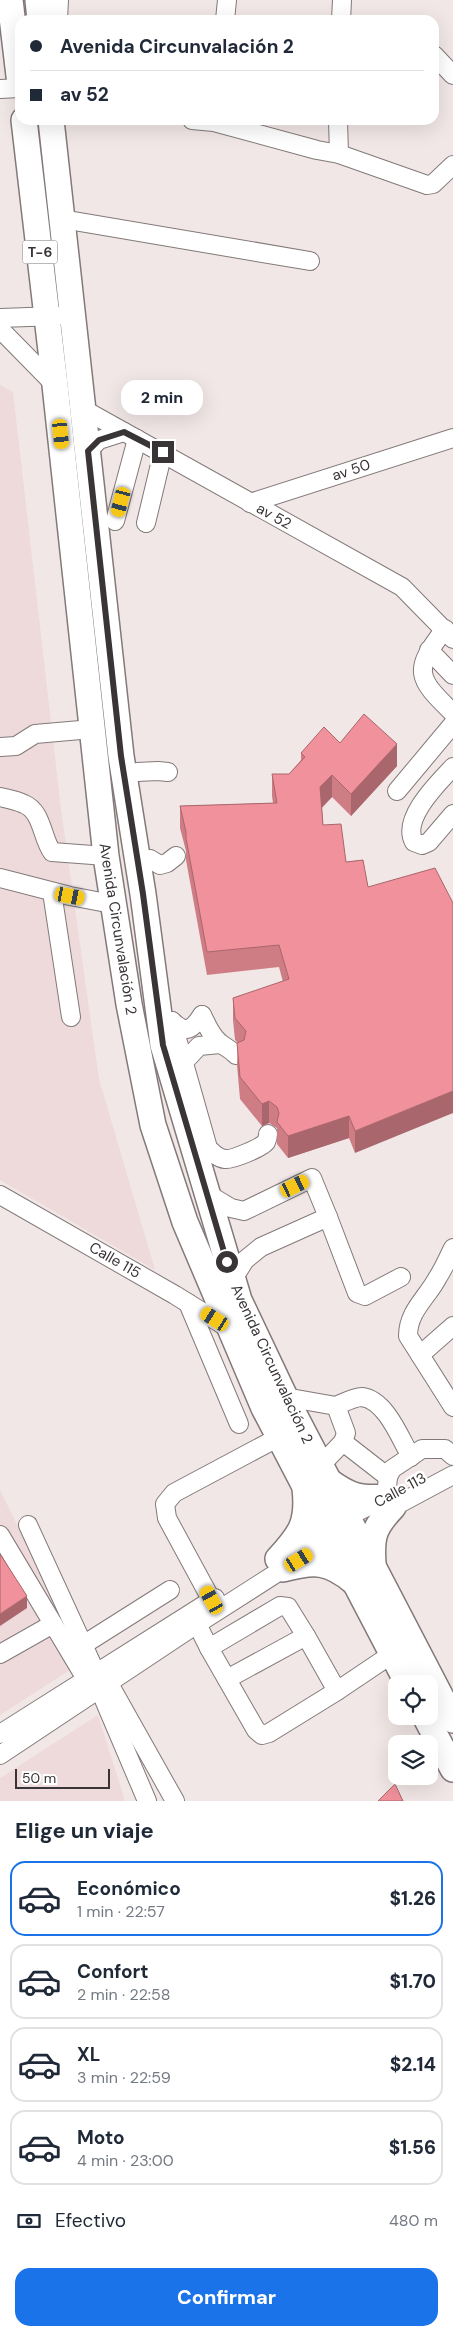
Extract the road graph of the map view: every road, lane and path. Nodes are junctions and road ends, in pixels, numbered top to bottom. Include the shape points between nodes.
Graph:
1 (10, 0) edge
2 (38, 0) edge
3 (59, 0) edge
4 (227, 0) edge
5 (342, 0) edge
6 (40, 15) edge
7 (58, 15) edge
8 (226, 15) edge
9 (341, 15) edge
10 (15, 43) edge
11 (439, 60) edge
12 (453, 74) edge
13 (15, 87) edge
14 (0, 89) edge
15 (25, 125) edge
16 (52, 125) edge
17 (228, 125) edge
18 (338, 125) edge
19 (340, 154) junction
20 (453, 165) edge
21 (62, 219) junction
22 (310, 261) dead end
23 (73, 314) junction
24 (48, 316) junction
25 (0, 318) edge
26 (0, 329) edge
27 (55, 385) junction
28 (83, 409) junction
29 (131, 436) junction
30 (453, 438) edge
31 (88, 451) junction
32 (163, 452) junction
33 (250, 503) junction
34 (115, 521) dead end
35 (146, 522) dead end
36 (449, 634) edge
37 (429, 650) junction
38 (453, 675) edge
39 (453, 714) edge
40 (453, 724) edge
41 (92, 730) junction
42 (0, 747) edge
43 (425, 757) junction
44 (136, 772) dead end
45 (168, 772) dead end
46 (451, 774) edge
47 (397, 791) dead end
48 (0, 797) edge
49 (453, 814) edge
50 (106, 856) junction
51 (177, 863) dead end
52 (151, 867) dead end
53 (0, 878) edge
54 (52, 892) junction
55 (112, 904) junction
56 (71, 1017) dead end
57 (220, 1044) junction
58 (236, 1055) edge
59 (184, 1062) junction
60 (268, 1134) dead end
61 (206, 1193) junction
62 (0, 1195) edge
63 (328, 1217) junction
64 (453, 1248) edge
65 (401, 1277) dead end
66 (233, 1279) junction
67 (188, 1303) junction
68 (453, 1326) edge
69 (228, 1328) junction
70 (420, 1356) junction
71 (285, 1397) junction
72 (336, 1406) junction
73 (453, 1407) edge
74 (239, 1424) dead end
75 (279, 1436) junction
76 (343, 1442) junction
77 (453, 1456) edge
78 (411, 1457) junction
79 (453, 1462) edge
80 (325, 1473) junction
81 (453, 1476) edge
82 (305, 1486) junction
83 (389, 1494) junction
84 (28, 1525) dead end
85 (340, 1528) junction
86 (0, 1535) edge
87 (280, 1564) junction
88 (373, 1566) junction
89 (355, 1582) junction
90 (170, 1590) dead end
91 (212, 1600) junction
92 (53, 1624) junction
93 (198, 1624) junction
94 (306, 1636) junction
95 (83, 1645) junction
96 (209, 1648) junction
97 (0, 1654) edge
98 (392, 1654) junction
99 (403, 1675) edge
100 (227, 1679) junction
101 (97, 1681) junction
102 (337, 1691) junction
103 (453, 1720) edge
104 (430, 1725) edge
105 (0, 1734) edge
106 (0, 1755) edge
107 (453, 1769) edge
108 (147, 1801) edge
109 (175, 1801) edge

1 - 10 highway
2 - 6 highway
3 - 7 street
4 - 8 street
5 - 9 street
11 - 12 street
13 - 14 street
15 - 24 highway, Avenida Circunvalación 2 / T-6
16 - 21 highway, Avenida Circunvalación 2 / T-6
17 - 19 street
18 - 19 street
19 - 20 street via 427,185 433,184
21 - 22 street
21 - 23 highway, Avenida Circunvalación 2 / T-6
23 - 24 street
23 - 28 highway, Avenida Circunvalación 2 / T-6
24 - 25 street
24 - 27 highway, Avenida Circunvalación 2 / T-6
26 - 27 street
27 - 41 highway, Avenida Circunvalación 2 / T-6
28 - 29 street, av 52
28 - 31 highway, Avenida Circunvalación 2 / T-6
29 - 31 street via 99,440
29 - 32 street, av 52
29 - 34 street
30 - 33 street, av 50
31 - 61 highway, Avenida Circunvalación 2 / T-6 via 121,756 163,1045
32 - 33 street, av 52
32 - 35 street
33 - 36 street, av 52 via 402,587
36 - 37 street
37 - 38 street
37 - 39 street via 424,664 424,681
40 - 43 street
41 - 42 street via 35,734 16,746
41 - 50 highway, Avenida Circunvalación 2 / T-6
43 - 46 street
43 - 47 street
44 - 45 street
46 - 49 street via 414,815 410,830 414,842 422,845 429,842
48 - 50 street via 32,809 52,852
50 - 55 highway, Avenida Circunvalación 2 / T-6
51 - 52 street
53 - 54 street
54 - 55 street
54 - 56 street
55 - 69 highway, Avenida Circunvalación 2 / T-6 via 154,1125 185,1222
57 - 58 street via 232,1049
57 - 59 street via 199,1046
57 - 59 street via 202,1015 196,1026 187,1029 179,1028 172,1021
59 - 60 street via 208,1148 215,1155 225,1159 235,1157 262,1145
61 - 63 street via 231,1208 244,1211 312,1178
61 - 66 highway, Avenida Circunvalación 2 / T-6
62 - 67 street, Calle 115
63 - 65 street via 356,1293 365,1296
63 - 66 street via 261,1247 246,1260
64 - 70 street via 438,1278 408,1323 408,1336
66 - 71 highway, Avenida Circunvalación 2 / T-6 via 239,1300
67 - 69 street, Calle 115
67 - 74 street
68 - 70 street
69 - 75 highway, Avenida Circunvalación 2 / T-6
70 - 73 street
71 - 72 street
71 - 80 highway, Avenida Circunvalación 2 / T-6
72 - 76 street via 346,1430
72 - 78 street via 360,1397 381,1407
75 - 82 highway, Avenida Circunvalación 2 / T-6
75 - 91 street via 174,1493 165,1504 167,1518
76 - 80 street
76 - 83 street
77 - 78 street via 445,1449 433,1448 422,1449
78 - 83 street via 392,1469
79 - 83 street, Calle 113
80 - 83 highway, T-6 via 346,1494 357,1498
80 - 85 highway, Avenida Circunvalación 2 / T-6
81 - 83 street, Calle 113
82 - 85 highway, Avenida Circunvalación 2 / T-6
82 - 87 highway via 307,1509 304,1524
83 - 85 street, Calle 113
83 - 88 highway via 374,1533
84 - 95 street
85 - 87 street, Calle 113
85 - 88 highway, Avenida Circunvalación 2 / T-6
85 - 89 highway, Avenida Circunvalación 2 / T-6
86 - 92 street
87 - 89 highway, T-6 via 328,1564
87 - 91 street
87 - 93 street
88 - 103 highway, Avenida Circunvalación 2 / T-6
89 - 98 highway, Avenida Circunvalación 2 / T-6
90 - 95 street
91 - 101 street
92 - 97 street
92 - 101 street
93 - 96 street
93 - 101 street
94 - 96 street via 288,1607 280,1606
94 - 100 street
94 - 102 street
95 - 101 street
96 - 100 street
98 - 99 highway, Avenida Circunvalación 2 / T-6
98 - 102 street
100 - 102 street via 262,1735
101 - 105 street
101 - 106 street
101 - 108 street
101 - 109 street
104 - 107 highway

